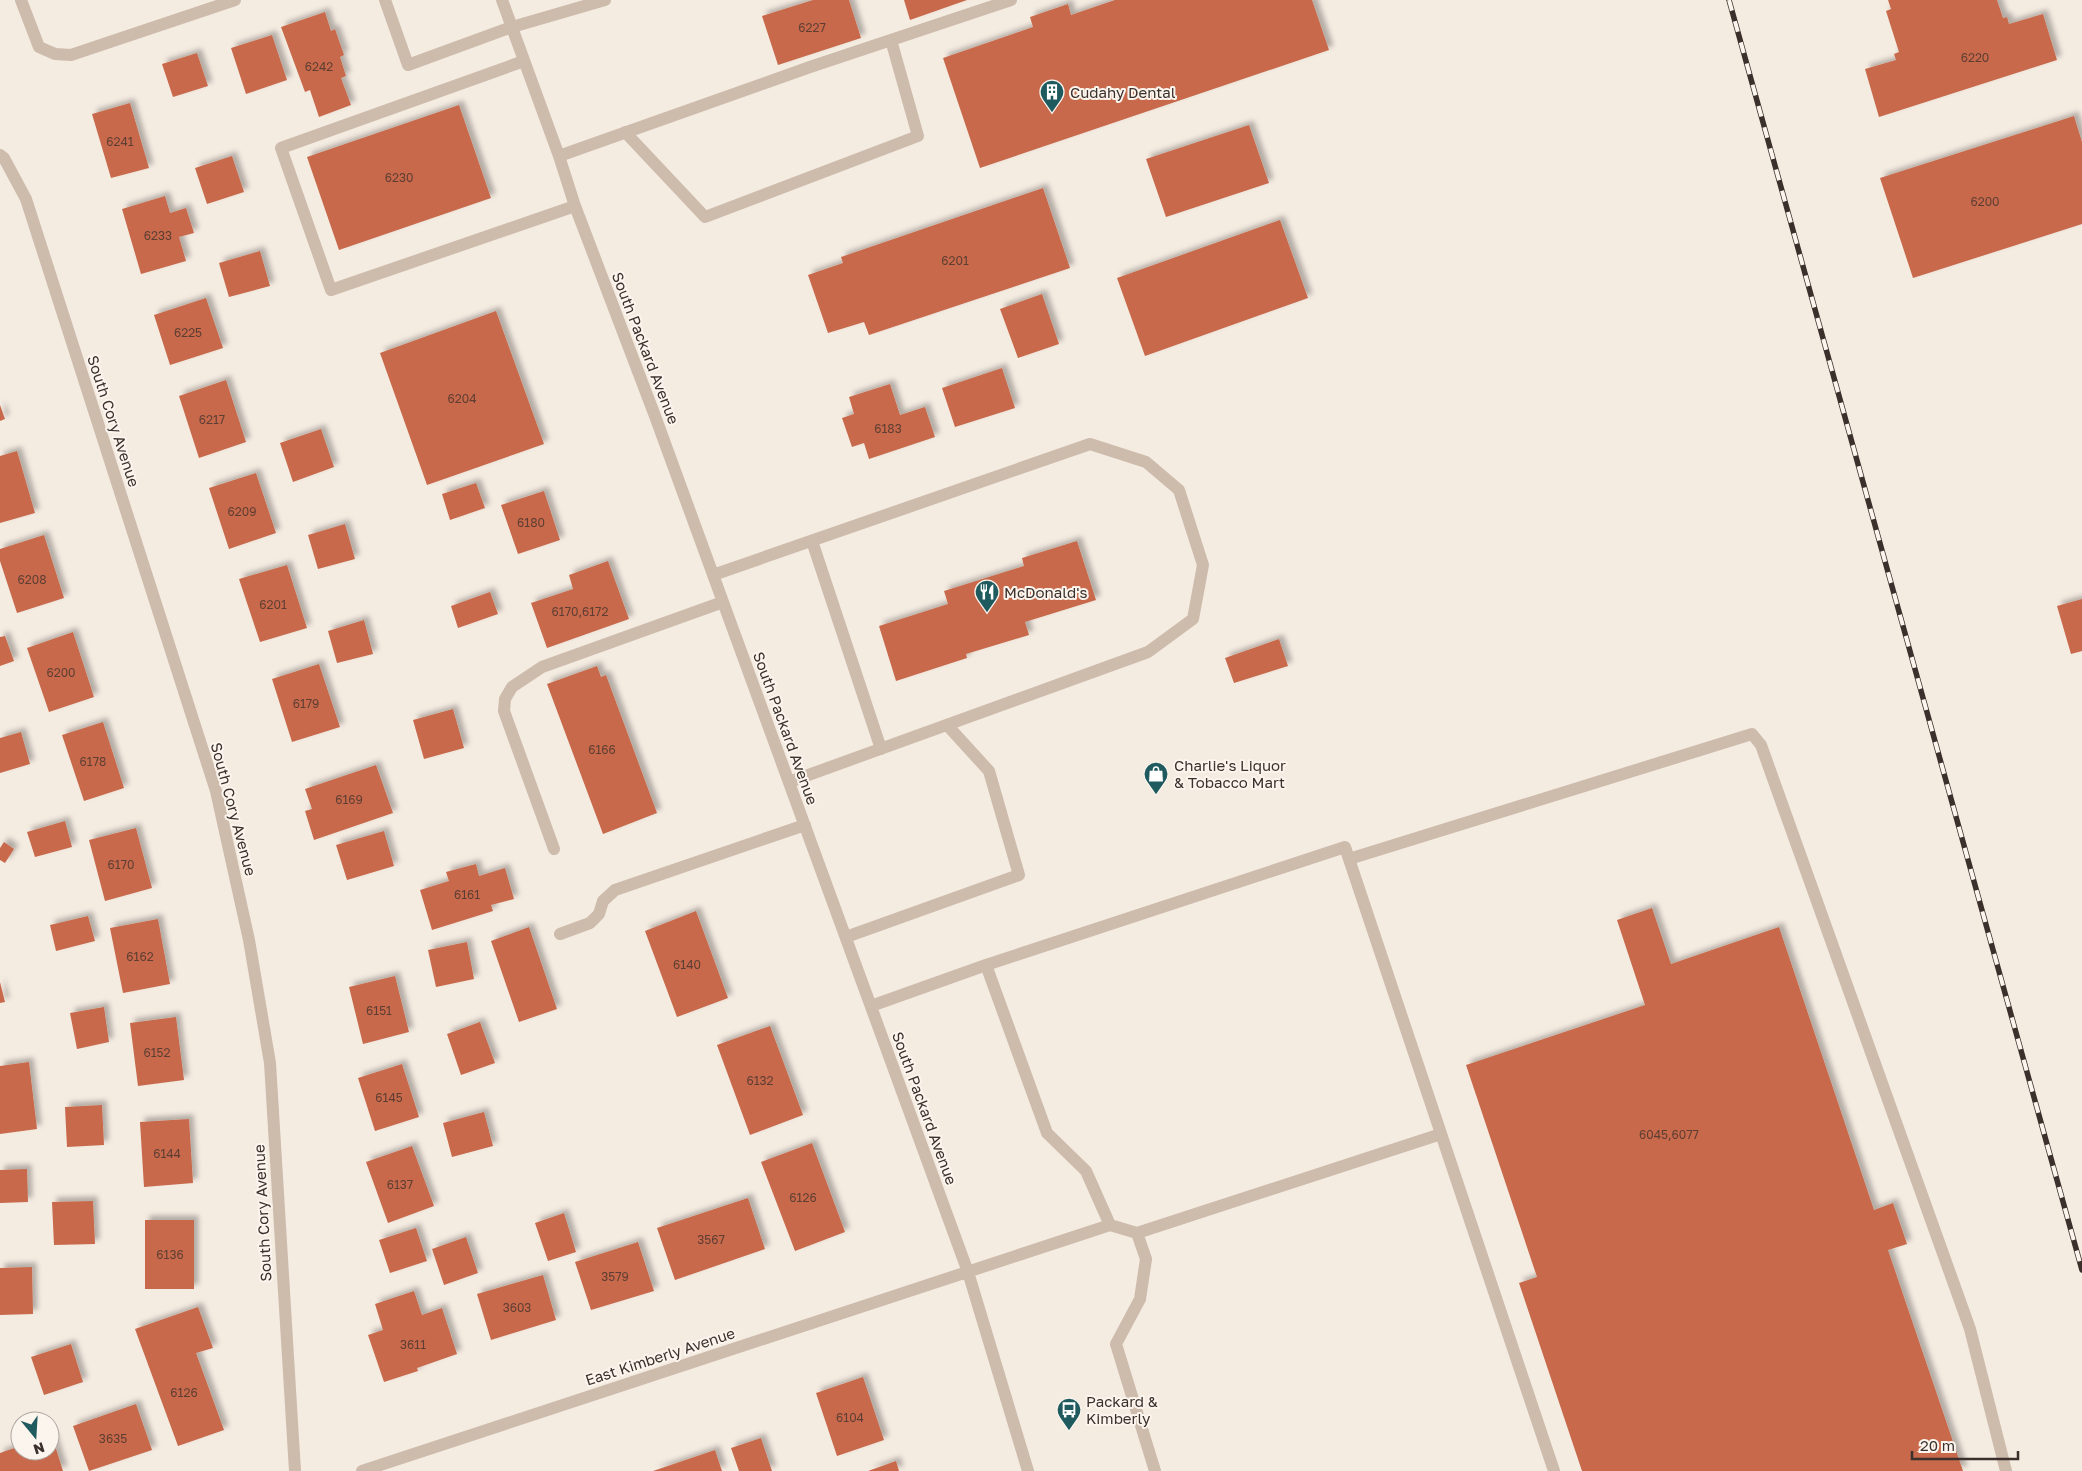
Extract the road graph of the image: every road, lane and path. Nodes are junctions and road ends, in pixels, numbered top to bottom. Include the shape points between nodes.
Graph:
1 (21, 0) edge
2 (235, 0) edge
3 (385, 0) edge
4 (502, 0) edge
5 (605, 0) edge
6 (1011, 0) edge
7 (512, 27) junction
8 (891, 40) junction
9 (524, 60) junction
10 (625, 132) junction
11 (0, 156) edge
12 (559, 156) junction
13 (575, 206) junction
14 (812, 541) junction
15 (713, 576) junction
16 (723, 602) junction
17 (947, 725) junction
18 (881, 748) junction
19 (789, 782) junction
20 (805, 825) junction
21 (554, 848) dead end
22 (1350, 859) junction
23 (560, 934) dead end
24 (846, 938) junction
25 (986, 965) junction
26 (871, 1006) junction
27 (1441, 1134) junction
28 (1110, 1225) junction
29 (1136, 1233) junction
30 (968, 1272) junction
31 (295, 1471) edge
32 (362, 1471) edge
33 (1028, 1471) edge
34 (1156, 1471) edge
35 (1554, 1471) edge
36 (2006, 1471) edge

1 - 2 street via 39,47 55,54 71,55
3 - 7 street via 408,65
4 - 7 street, South Packard Avenue
5 - 7 street
6 - 8 street
7 - 9 street, South Packard Avenue
8 - 10 street
8 - 10 street via 918,136 705,216
9 - 12 street, South Packard Avenue
9 - 13 street via 281,148 331,290
10 - 12 street
11 - 31 street, South Cory Avenue via 26,199 216,791 250,940 270,1063
12 - 13 street, South Packard Avenue
13 - 15 street, South Packard Avenue
14 - 15 street
14 - 17 street via 1090,444 1146,462 1179,490 1202,564 1193,619 1148,652
14 - 18 street
15 - 16 street, South Packard Avenue
16 - 19 street, South Packard Avenue
16 - 21 street via 542,667 512,687 505,699 504,710
17 - 18 street
17 - 24 street via 989,771 1018,875
18 - 19 street
19 - 20 street, South Packard Avenue
20 - 23 street via 615,890 602,901 599,914 590,923
20 - 24 street, South Packard Avenue
22 - 25 street via 1345,847
22 - 27 street
22 - 36 street via 1752,734 1761,745 1970,1329
24 - 26 street, South Packard Avenue
25 - 26 street
25 - 28 street via 1047,1133 1086,1171
26 - 30 street, South Packard Avenue
27 - 29 street
27 - 35 street
28 - 29 street
28 - 30 street, East Kimberly Avenue
29 - 34 street via 1146,1259 1140,1299 1116,1344
30 - 32 street, East Kimberly Avenue
30 - 33 street, South Packard Avenue

